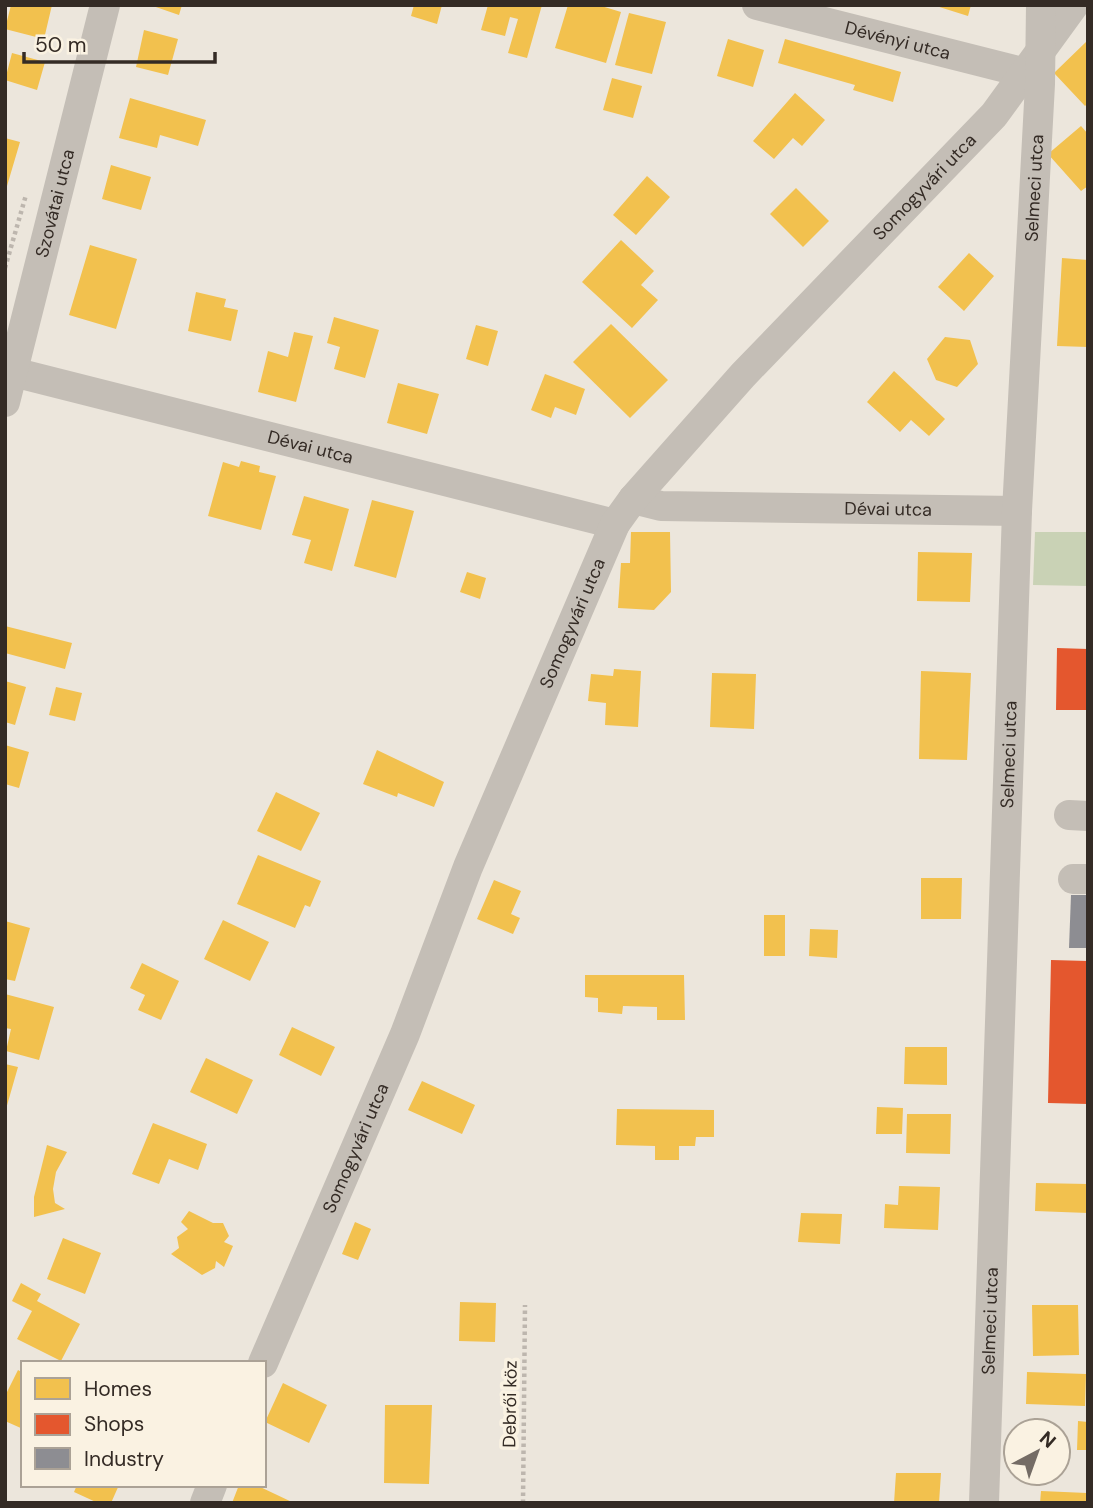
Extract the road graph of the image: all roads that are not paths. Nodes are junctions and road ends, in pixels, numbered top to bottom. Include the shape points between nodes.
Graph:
1 (105, 5) edge
2 (757, 5) edge
3 (1041, 5) edge
4 (1074, 5) edge
5 (1033, 68) junction
6 (9, 371) edge
7 (5, 402) edge
8 (633, 499) junction
9 (1017, 511) junction
10 (615, 524) junction
11 (264, 1361) edge
12 (984, 1503) edge

1 - 6 street, Szovátai utca
2 - 5 street, Dévényi utca
3 - 5 street, Selmeci utca
4 - 5 street, Somogyvári utca
5 - 8 street, Somogyvári utca via 955,158 743,375
5 - 9 street, Selmeci utca
6 - 7 street, Szovátai utca
6 - 10 street, Dévai utca
8 - 9 street, Dévai utca via 661,506
8 - 10 street, Somogyvári utca
9 - 12 street, Selmeci utca
10 - 11 street, Somogyvári utca via 468,867 405,1034

